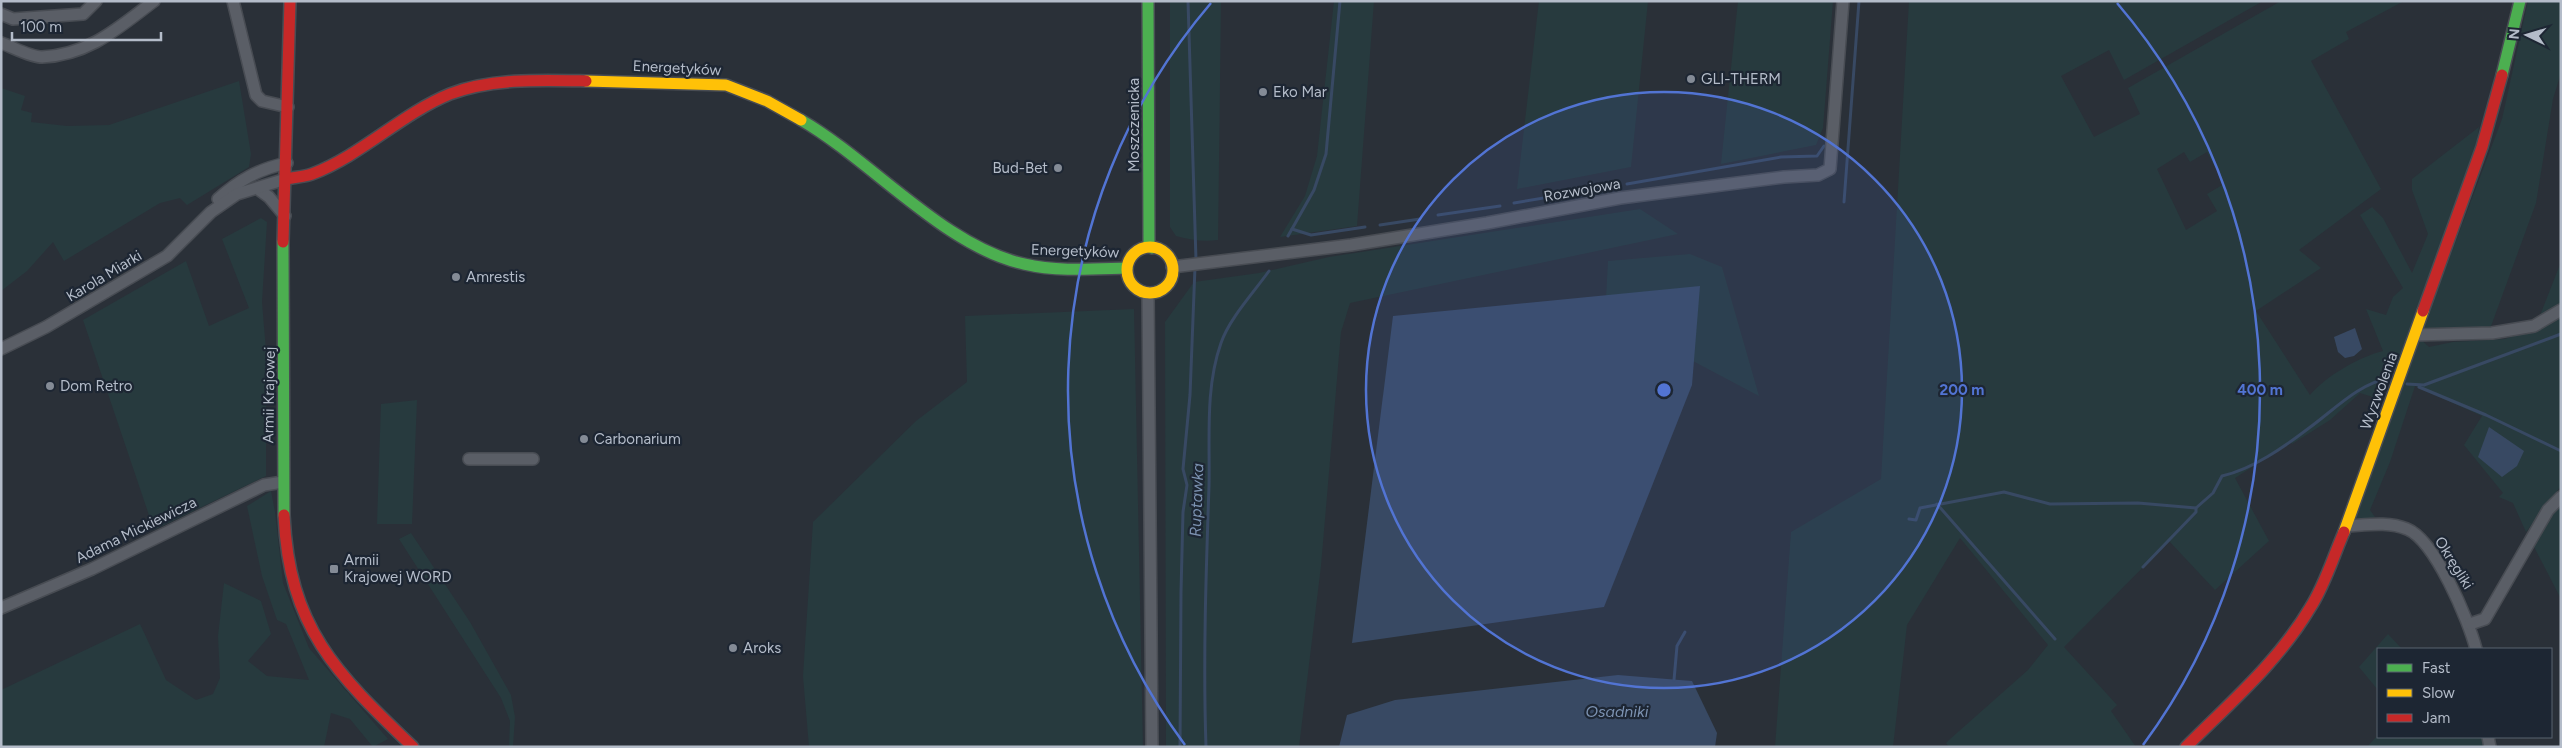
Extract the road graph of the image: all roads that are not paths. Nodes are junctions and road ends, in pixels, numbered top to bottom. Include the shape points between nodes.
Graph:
1 (96, 1) edge
2 (154, 1) edge
3 (233, 1) edge
4 (290, 1) edge
5 (1148, 1) edge
6 (1843, 1) edge
7 (2520, 1) edge
8 (1, 14) edge
9 (1, 43) edge
10 (288, 107) junction
11 (287, 163) junction
12 (286, 179) junction
13 (258, 189) junction
14 (211, 212) junction
15 (285, 216) junction
16 (1152, 248) junction
17 (1172, 267) junction
18 (1127, 268) junction
19 (1148, 293) junction
20 (2561, 310) edge
21 (2415, 335) junction
22 (1, 349) edge
23 (469, 459) dead end
24 (533, 459) dead end
25 (283, 482) junction
26 (2561, 497) edge
27 (2347, 526) junction
28 (1, 608) edge
29 (2470, 624) junction
30 (2476, 648) edge
31 (413, 747) edge
32 (1152, 747) edge
33 (2186, 747) edge

1 - 8 street via 83,14 13,19
2 - 9 street via 105,39 84,49 40,57
3 - 10 street via 256,95 262,101
4 - 10 street, Armii Krajowej
5 - 16 street, Moszczenicka via 1149,243
6 - 17 street, Rozwojowa via 1830,169 1818,175 1620,198 1400,237
7 - 21 street, Wyzwolenia via 2486,134
10 - 11 street, Armii Krajowej
11 - 12 street, Armii Krajowej
11 - 14 street, Karola Miarki via 262,168 235,185 218,199
12 - 13 street, Karola Miarki
12 - 15 street, Armii Krajowej
12 - 18 street, Energetyków via 311,174 332,164 421,110 451,94 471,88 549,80 726,85 793,114 876,172 932,217 997,255 1022,264 1066,269
13 - 14 street, Karola Miarki via 237,194
13 - 15 street
14 - 22 street, Karola Miarki via 166,256 46,328
15 - 25 street, Armii Krajowej via 282,274 285,340
16 - 17 street via 1166,254
16 - 18 street via 1138,251
17 - 19 street via 1166,286
18 - 19 street via 1130,282
19 - 32 street
20 - 21 street via 2534,326 2492,333
21 - 27 street, Wyzwolenia
23 - 24 street
25 - 28 street, Adama Mickiewicza via 264,485 92,569
25 - 31 street, Armii Krajowej via 286,550 296,590 311,629 345,680
26 - 29 street via 2548,510 2485,619
27 - 29 street, Okręgliki via 2389,525 2416,534 2440,568
27 - 33 street, Wyzwolenia via 2310,608 2286,643
29 - 30 street, Okręgliki

